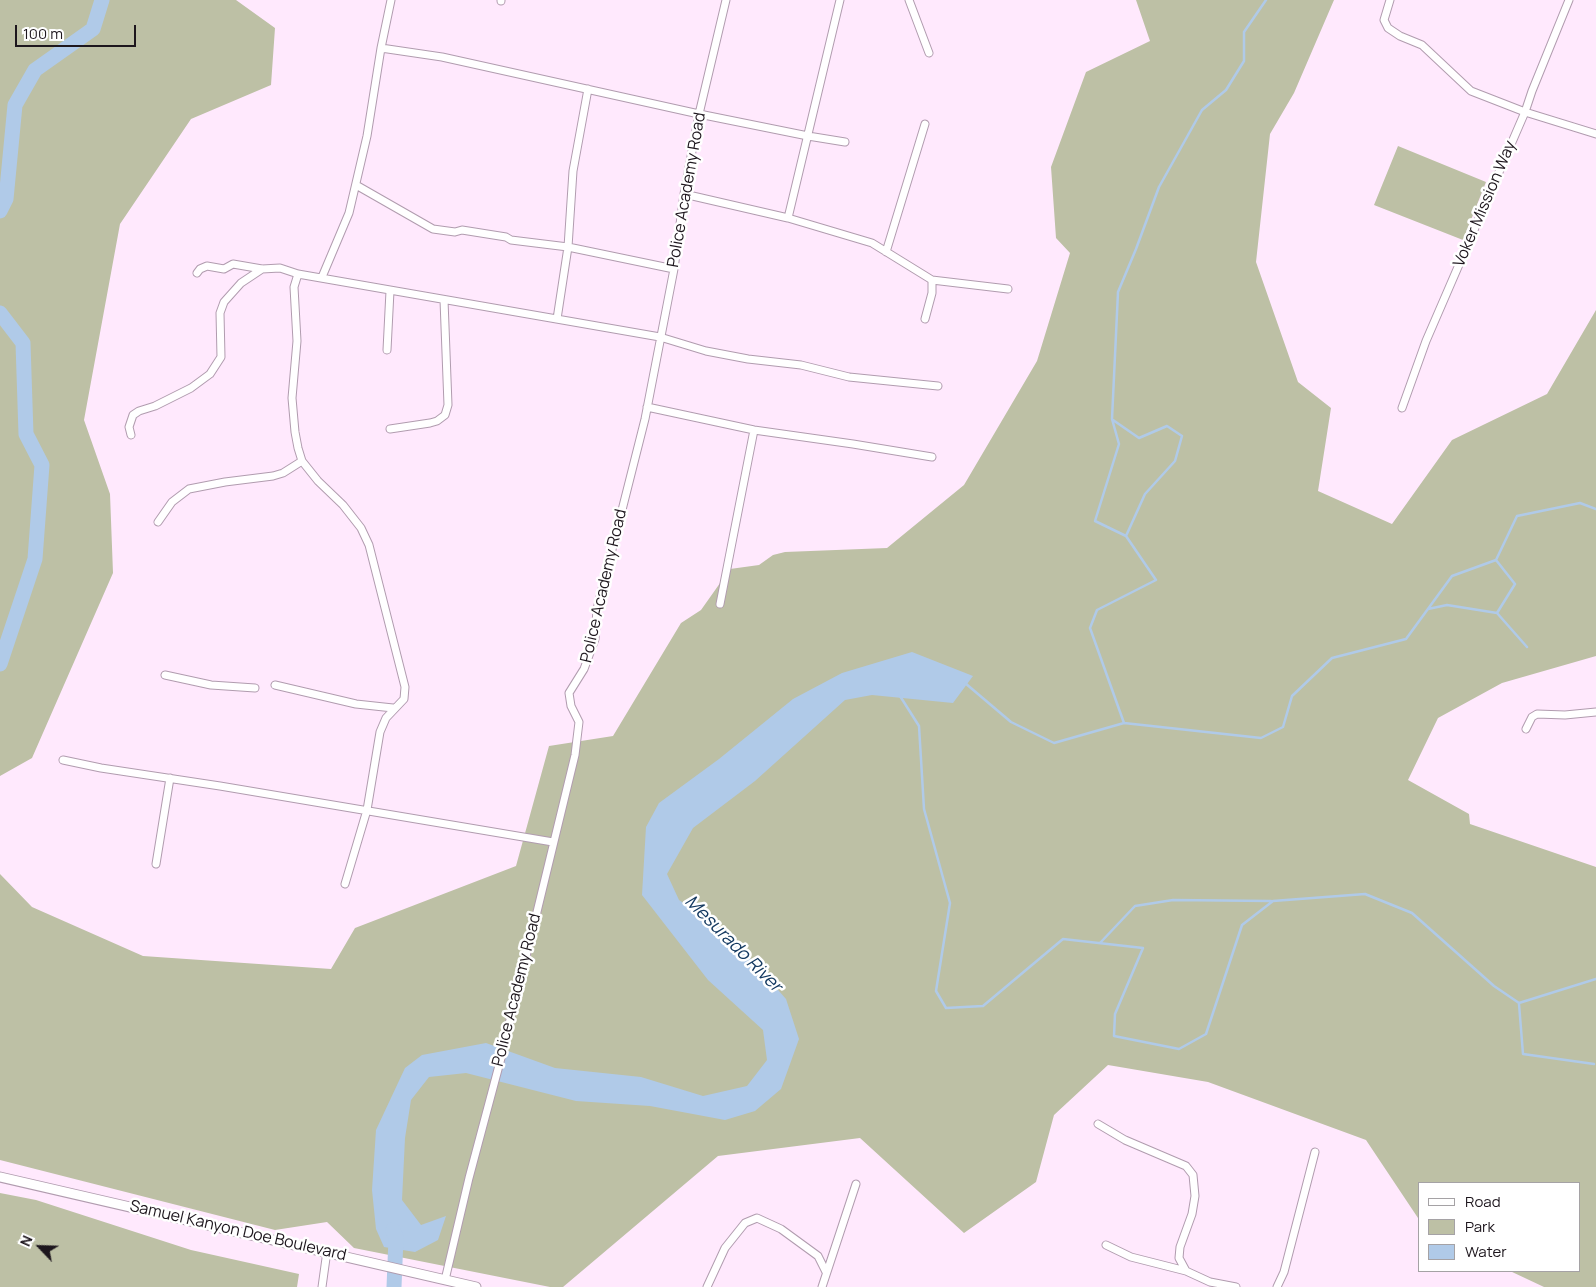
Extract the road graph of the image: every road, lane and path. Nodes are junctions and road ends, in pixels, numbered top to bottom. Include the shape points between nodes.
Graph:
1 (391, 0) edge
2 (726, 0) edge
3 (840, 0) edge
4 (909, 0) edge
5 (1390, 0) edge
6 (1569, 0) edge
7 (381, 48) junction
8 (929, 53) dead end
9 (588, 89) junction
10 (1525, 112) junction
11 (699, 114) junction
12 (925, 124) dead end
13 (1596, 134) edge
14 (808, 136) junction
15 (845, 142) dead end
16 (356, 185) junction
17 (684, 194) junction
18 (788, 218) junction
19 (568, 247) junction
20 (886, 252) junction
21 (674, 269) junction
22 (262, 270) junction
23 (197, 273) dead end
24 (298, 274) junction
25 (322, 277) junction
26 (932, 280) junction
27 (1008, 288) dead end
28 (390, 290) junction
29 (444, 300) junction
30 (557, 319) junction
31 (924, 319) dead end
32 (660, 337) junction
33 (387, 350) dead end
34 (938, 386) dead end
35 (647, 407) junction
36 (1402, 408) dead end
37 (390, 429) dead end
38 (754, 430) junction
39 (131, 435) dead end
40 (932, 457) dead end
41 (302, 461) junction
42 (158, 522) dead end
43 (720, 604) dead end
44 (164, 675) dead end
45 (276, 685) dead end
46 (255, 688) dead end
47 (393, 708) junction
48 (1596, 712) edge
49 (1526, 729) dead end
50 (63, 760) dead end
51 (170, 778) junction
52 (367, 810) junction
53 (553, 842) junction
54 (156, 864) dead end
55 (345, 884) dead end
56 (1098, 1124) dead end
57 (1315, 1152) dead end
58 (0, 1177) edge
59 (856, 1184) dead end
60 (1106, 1245) dead end
61 (327, 1251) junction
62 (1186, 1271) junction
63 (826, 1272) junction
64 (445, 1280) junction
65 (1209, 1284) edge
66 (322, 1287) edge
67 (476, 1287) edge
68 (707, 1287) edge
69 (822, 1287) edge
70 (1236, 1287) edge
71 (1277, 1287) edge

1 - 7 street
2 - 11 street, Police Academy Road
3 - 14 street
4 - 8 street
5 - 10 street via 1384,20 1388,28 1422,45 1471,91
6 - 10 street, Voker Mission Way
7 - 9 street via 442,57
7 - 16 street
9 - 11 street
9 - 19 street via 573,171
10 - 13 street
10 - 36 street, Voker Mission Way via 1426,341
11 - 14 street
11 - 17 street, Police Academy Road
12 - 20 street
14 - 15 street
14 - 18 street
16 - 19 street via 433,229 462,230
16 - 25 street via 349,213
17 - 18 street
17 - 21 street, Police Academy Road
18 - 20 street via 872,243
19 - 21 street
19 - 30 street
20 - 26 street
21 - 32 street, Police Academy Road
22 - 23 street via 233,264 224,269 207,266
22 - 24 street via 280,268
22 - 39 street via 241,282 224,302 220,313 221,357 210,374 191,388 133,415 129,427
24 - 25 street
24 - 41 street via 294,287 297,340 292,398
25 - 28 street
26 - 27 street
26 - 31 street via 932,293
28 - 29 street
28 - 33 street
29 - 30 street
29 - 37 street via 448,405 445,415 430,423
30 - 32 street
32 - 34 street via 706,351 801,365 848,377
32 - 35 street, Police Academy Road
35 - 38 street
35 - 53 street, Police Academy Road via 597,609 595,638 584,669 569,693 579,722 575,755
38 - 40 street
38 - 43 street
41 - 42 street via 273,476 189,490 172,502
41 - 47 street via 343,505 370,544 405,687 404,699
44 - 46 street via 211,685
45 - 47 street via 356,704
47 - 52 street via 380,732
48 - 49 street via 1537,714
50 - 51 street
51 - 52 street
51 - 54 street
52 - 53 street
52 - 55 street
53 - 64 street, Police Academy Road
56 - 62 street via 1125,1140 1186,1166 1193,1175 1195,1196 1192,1214 1179,1258
57 - 71 street via 1284,1272
58 - 61 street, Samuel Kanyon Doe Boulevard
59 - 63 street
60 - 62 street via 1131,1257
61 - 64 street, Samuel Kanyon Doe Boulevard
61 - 66 street
62 - 65 street
63 - 68 street via 818,1256 781,1228 757,1218 745,1223 725,1248
63 - 69 street
64 - 67 street, Samuel Kanyon Doe Boulevard
65 - 70 street

